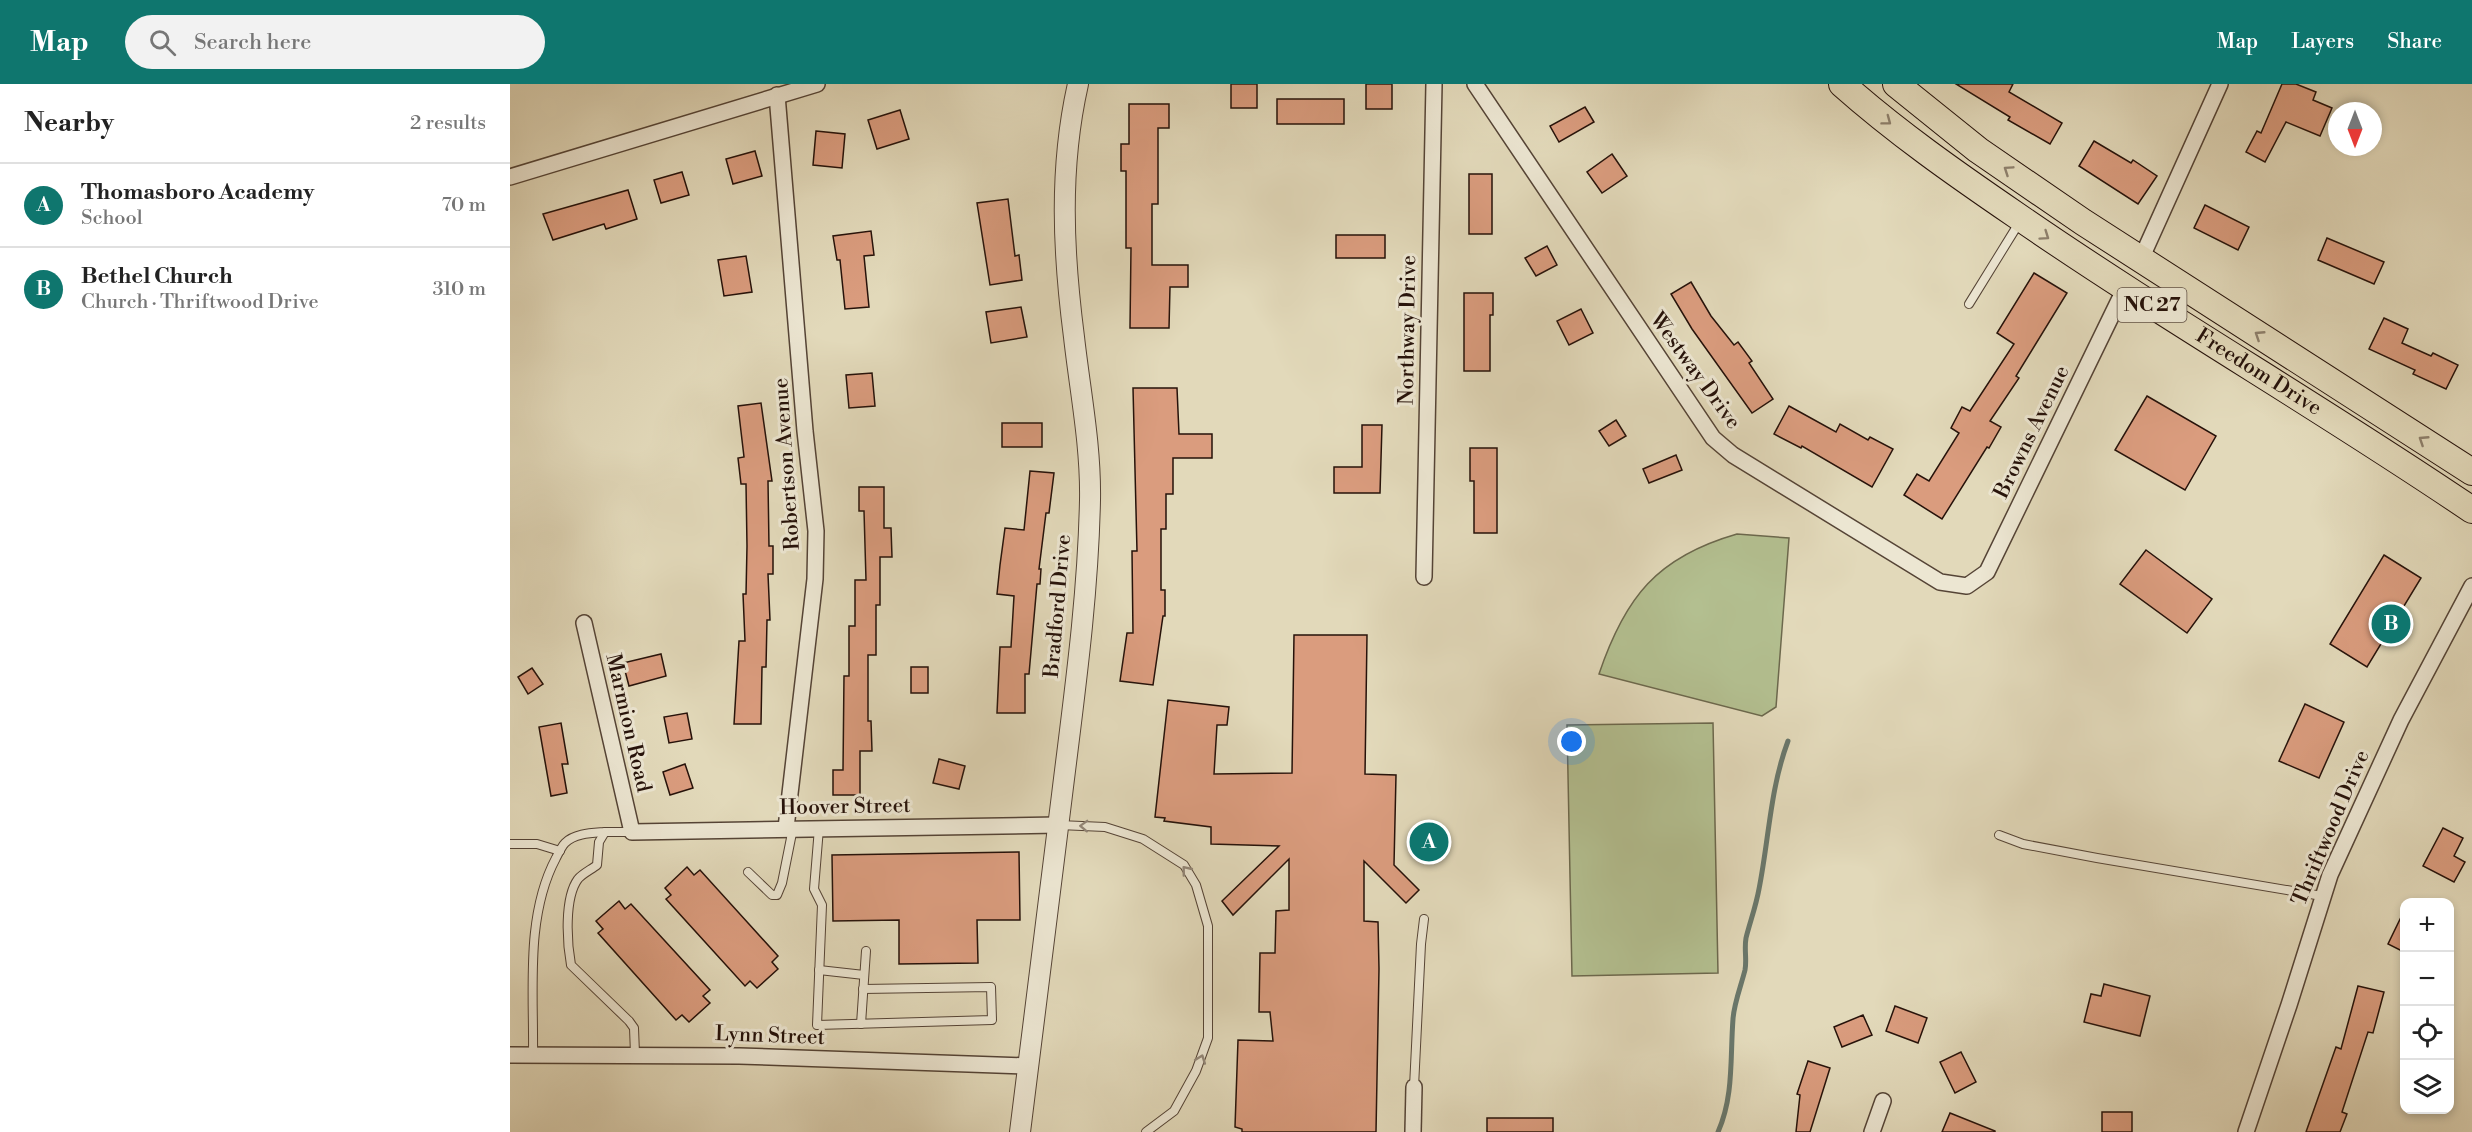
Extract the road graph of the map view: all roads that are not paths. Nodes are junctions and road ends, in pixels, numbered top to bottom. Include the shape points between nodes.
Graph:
1 (816, 84) edge
2 (1078, 84) edge
3 (1434, 84) edge
4 (1474, 84) edge
5 (1842, 84) edge
6 (2220, 84) edge
7 (1909, 88) edge
8 (777, 95) junction
9 (510, 177) edge
10 (2021, 219) junction
11 (2141, 259) junction
12 (2125, 288) junction
13 (1969, 304) dead end
14 (2251, 368) junction
15 (2472, 472) edge
16 (2472, 495) edge
17 (2472, 510) edge
18 (1424, 577) dead end
19 (1967, 586) joint
20 (2472, 586) edge
21 (584, 623) dead end
22 (1058, 825) junction
23 (789, 828) junction
24 (819, 828) junction
25 (605, 832) junction
26 (632, 832) junction
27 (1999, 835) dead end
28 (510, 844) edge
29 (560, 851) junction
30 (748, 872) dead end
31 (2322, 896) junction
32 (1424, 919) dead end
33 (866, 951) dead end
34 (819, 970) junction
35 (864, 975) junction
36 (863, 989) junction
37 (861, 1024) junction
38 (635, 1054) junction
39 (510, 1055) edge
40 (533, 1055) junction
41 (1028, 1066) junction
42 (1414, 1087) joint
43 (1883, 1101) dead end
44 (1020, 1132) edge
45 (1146, 1132) edge
46 (1413, 1132) edge
47 (1872, 1132) edge
48 (2246, 1132) edge

1 - 8 street
2 - 22 street, Bradford Drive via 1065,167 1066,257 1088,441 1090,497 1088,563
3 - 18 street, Northway Drive
4 - 19 street, Westway Drive via 1713,438 1732,455 1891,554 1940,582
5 -> 10 main road, Freedom Drive / NC 27
6 - 11 street
11 -> 7 main road, Freedom Drive / NC 27 via 1978,150
8 - 9 street
8 - 23 street, Robertson Avenue via 816,531 815,579
10 -> 12 main road, Freedom Drive / NC 27
10 - 13 lane
15 -> 11 main road, Freedom Drive / NC 27
12 - 14 main road, Freedom Drive / NC 27
12 - 19 street, Browns Avenue via 1987,572
14 - 16 main road via 2268,368
14 - 17 main road, Freedom Drive / NC 27
20 - 31 street, Thriftwood Drive via 2401,720
21 - 26 street, Marmion Road
22 - 24 street, Hoover Street
22 - 41 street, Bradford Drive
45 -> 22 lane via 1174,1111 1196,1071 1208,1038 1208,926 1196,885 1184,865 1143,839 1109,828
23 - 24 street, Hoover Street
23 - 26 street, Hoover Street
23 - 30 lane via 777,895 772,895
24 - 34 lane via 814,889 822,905
25 - 26 lane
25 - 29 lane via 587,833 566,842
25 - 38 lane via 599,842 597,865 578,879 568,904 569,953 571,965 634,1028
27 - 31 lane via 2023,844 2097,858
28 - 29 lane via 537,844
29 - 40 lane via 547,875 539,907 534,949
31 - 48 street, Thriftwood Drive
32 - 42 lane
33 - 35 lane
34 - 35 lane
34 - 37 lane via 817,1025
35 - 36 lane
36 - 37 lane
36 - 37 lane via 991,987 992,1020
38 - 40 street, Lynn Street
38 - 41 street, Lynn Street
39 - 40 street, Lynn Street
41 - 44 street, Bradford Drive
42 - 46 street
43 - 47 street

